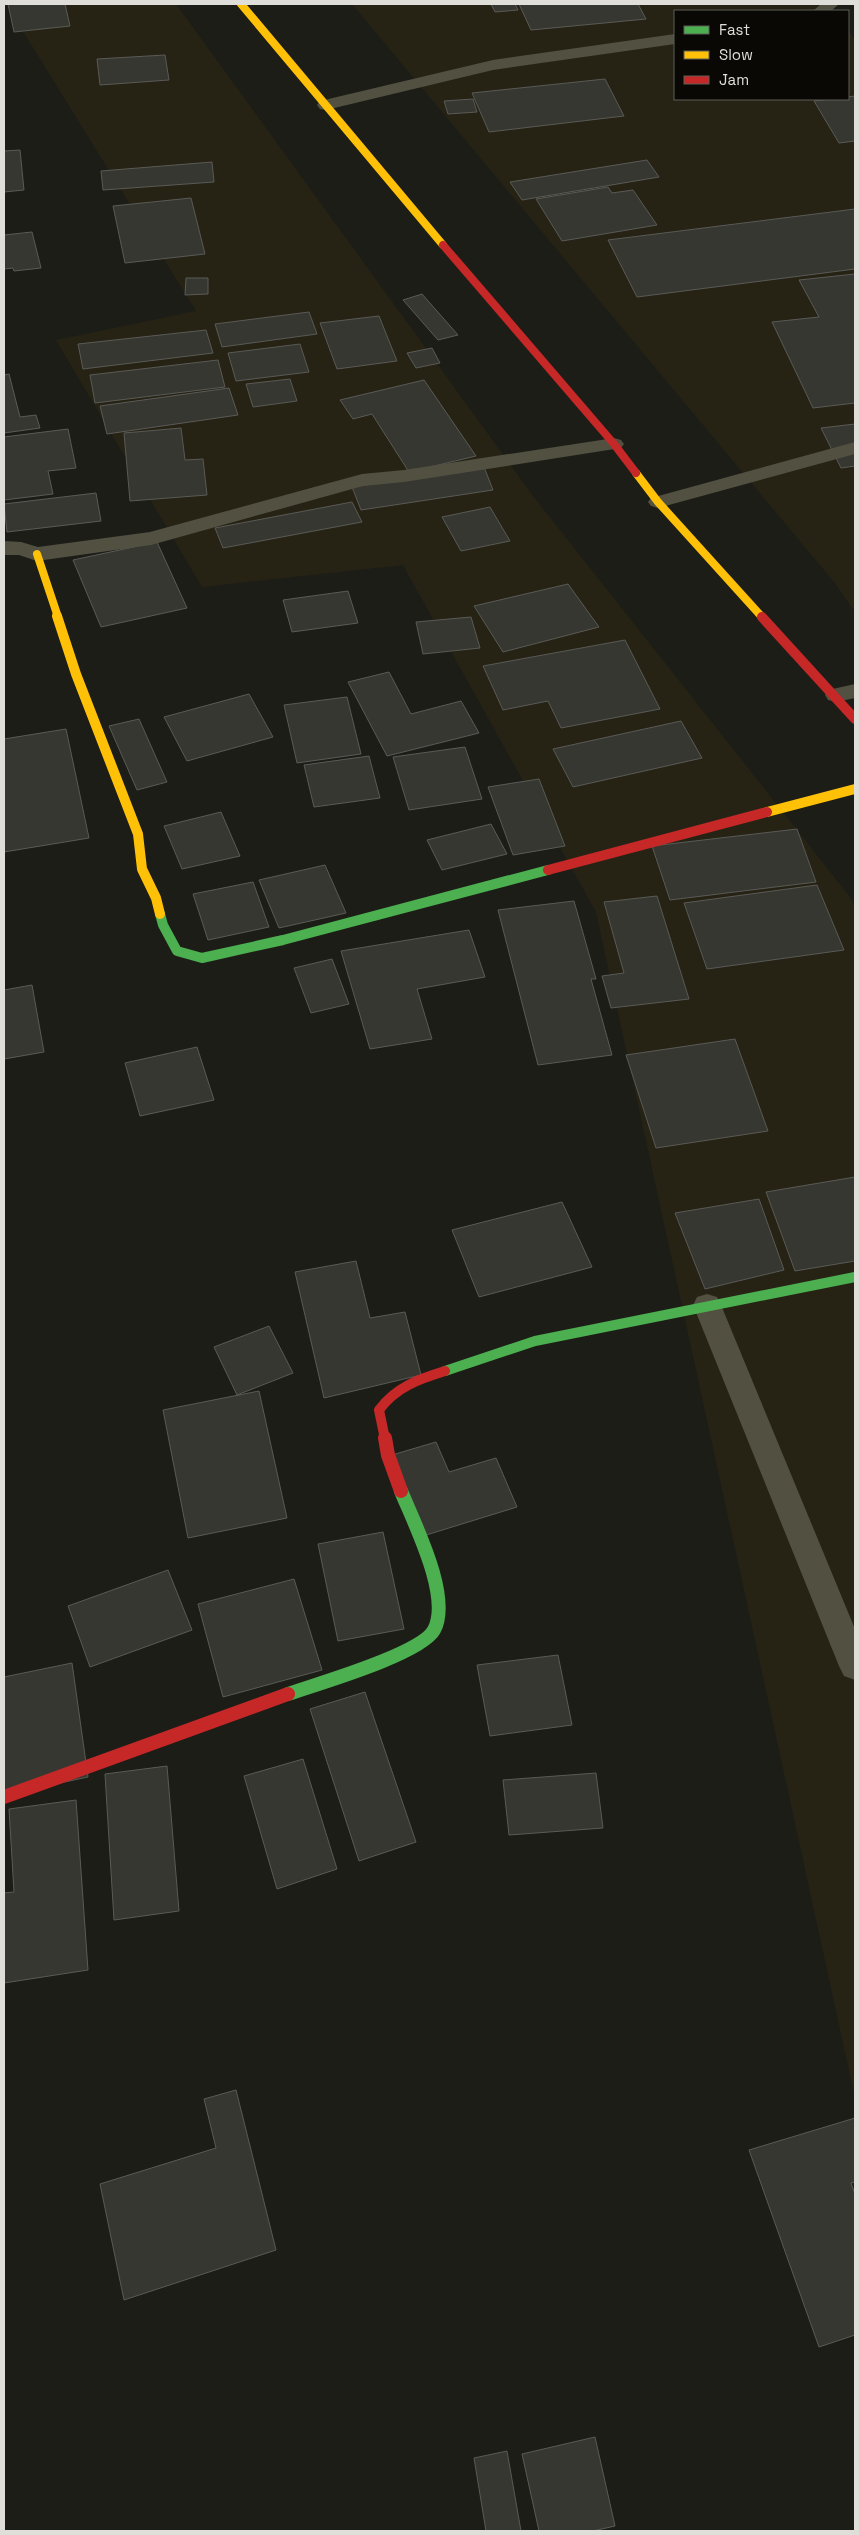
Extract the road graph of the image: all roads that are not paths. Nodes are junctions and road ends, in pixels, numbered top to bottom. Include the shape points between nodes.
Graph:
1 (241, 4) edge
2 (674, 39) edge
3 (326, 105) junction
4 (614, 444) junction
5 (855, 448) edge
6 (658, 502) junction
7 (4, 548) edge
8 (37, 554) junction
9 (846, 693) edge
10 (855, 718) edge
11 (855, 790) edge
12 (855, 1276) edge
13 (707, 1305) junction
14 (855, 1666) edge
15 (4, 1797) edge

1 - 3 street
2 - 3 street via 493,65
3 - 4 street
4 - 6 street
4 - 8 street via 362,480 151,538
5 - 6 street
6 - 9 street
7 - 8 street
8 - 11 street via 76,674 138,834 142,869 156,898 163,925 178,951 202,958 282,940
9 - 10 street
12 - 13 street
13 - 14 street
13 - 15 street via 536,1341 411,1382 387,1397 379,1410 388,1454 439,1599 440,1619 433,1632 369,1665

